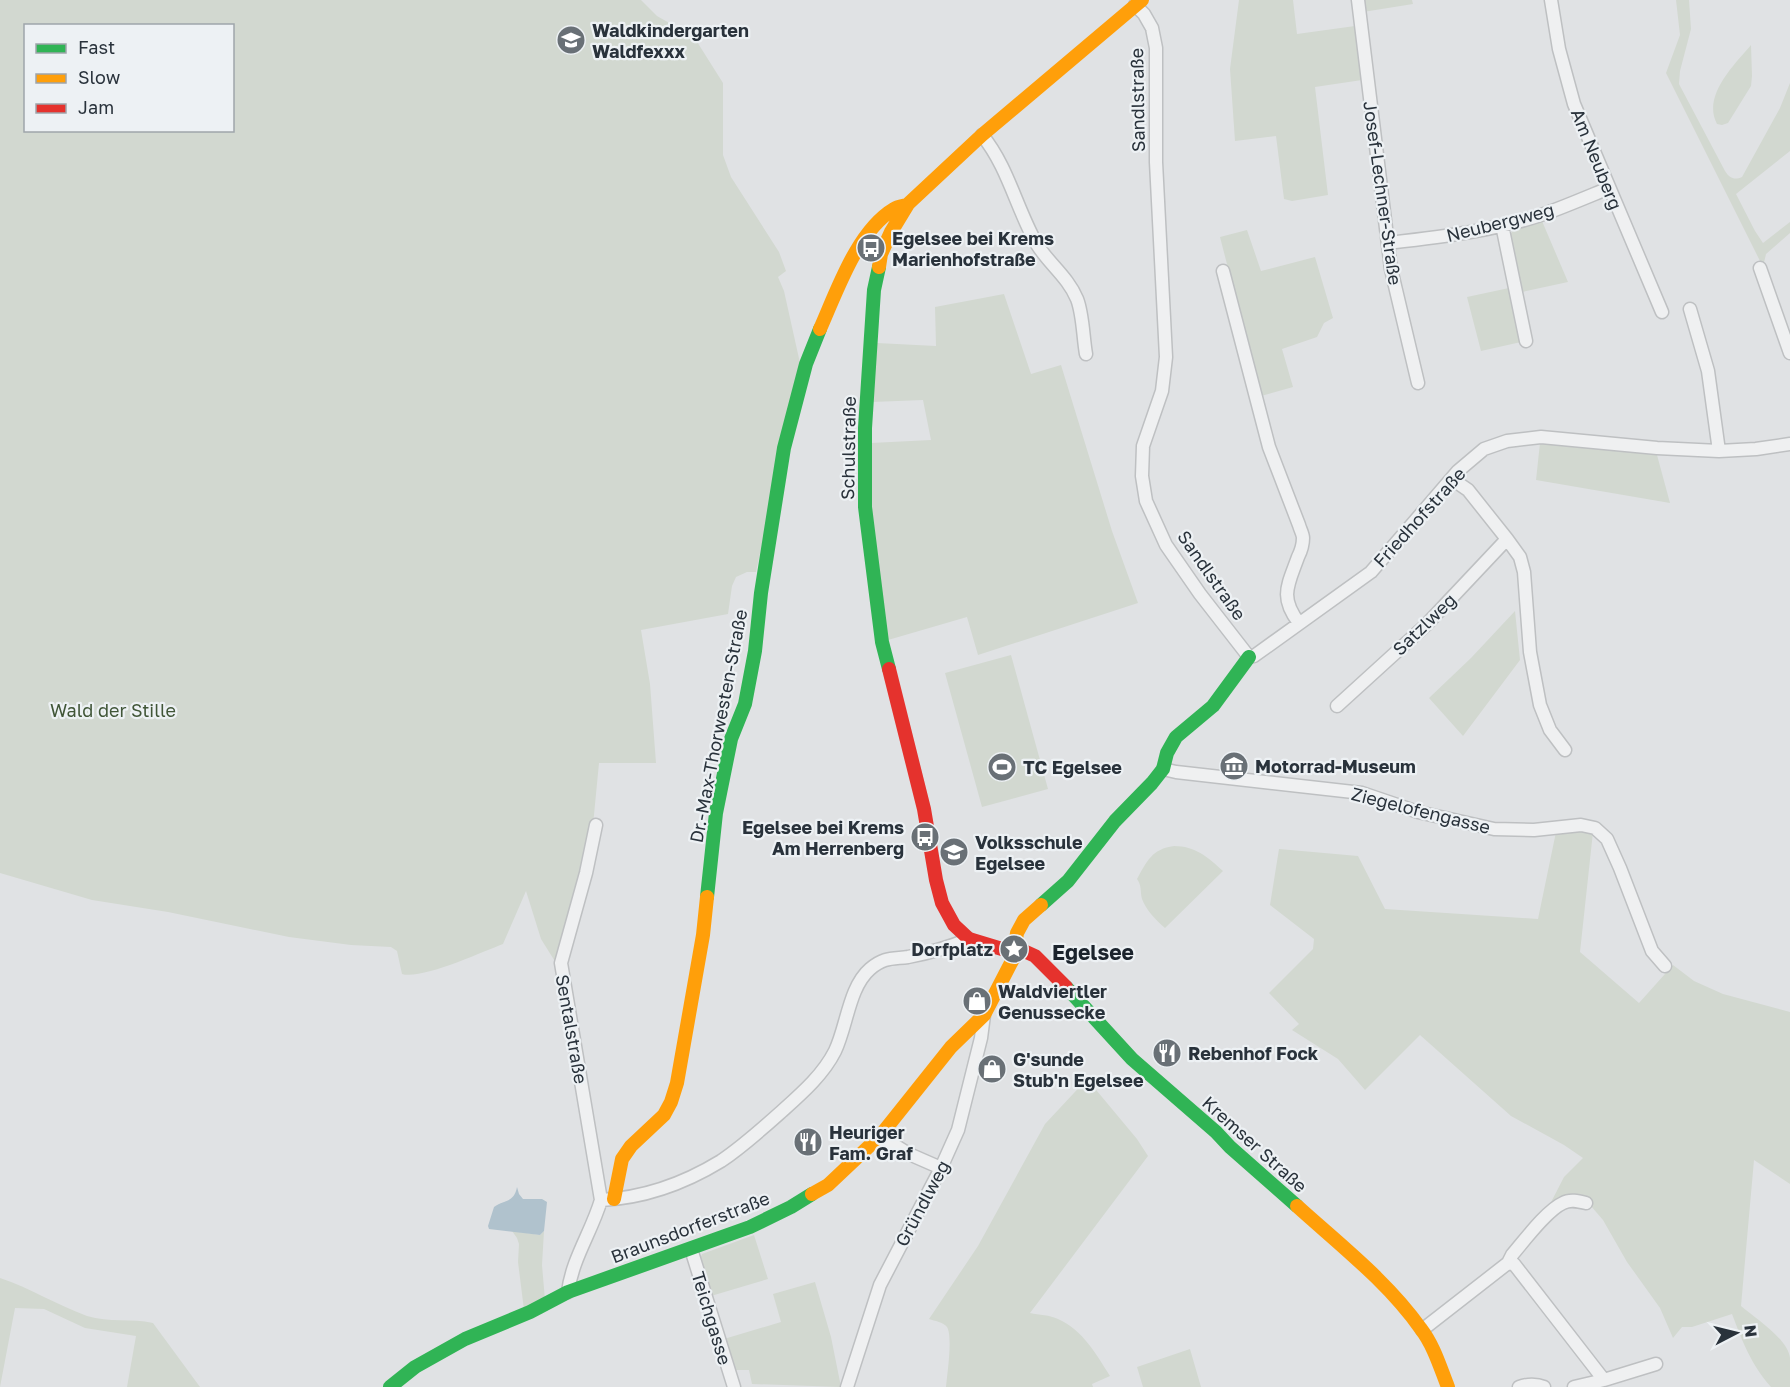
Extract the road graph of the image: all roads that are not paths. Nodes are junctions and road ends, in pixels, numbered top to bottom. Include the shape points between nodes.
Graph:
1 (1358, 0) edge
2 (1551, 0) edge
3 (1138, 3) edge
4 (981, 135) junction
5 (1609, 188) junction
6 (908, 204) junction
7 (1502, 225) junction
8 (1388, 243) junction
9 (1760, 268) dead end
10 (1223, 271) dead end
11 (1690, 309) dead end
12 (1662, 312) dead end
13 (1526, 341) dead end
14 (1790, 353) edge
15 (1086, 354) dead end
16 (1418, 383) dead end
17 (1790, 444) edge
18 (1719, 451) junction
19 (1452, 479) junction
20 (1507, 539) junction
21 (1299, 623) junction
22 (1249, 657) junction
23 (1337, 706) dead end
24 (1565, 750) dead end
25 (1163, 769) junction
26 (596, 825) dead end
27 (969, 939) junction
28 (1014, 949) junction
29 (1665, 966) dead end
30 (984, 1015) junction
31 (880, 1136) junction
32 (941, 1168) junction
33 (608, 1199) junction
34 (1586, 1203) dead end
35 (691, 1249) junction
36 (1508, 1263) junction
37 (568, 1292) junction
38 (1422, 1330) junction
39 (1656, 1364) dead end
40 (1604, 1380) junction
41 (390, 1387) edge
42 (734, 1387) edge
43 (847, 1387) edge
44 (1448, 1387) edge
45 (1519, 1387) edge
46 (1545, 1387) edge
47 (1574, 1387) edge

1 - 8 street, Josef-Lechner-Straße
2 - 5 street, Am Neuberg via 1574,104
3 - 4 street, Schulstraße
3 - 22 street, Sandlstraße via 1152,28 1156,48 1156,162 1166,357 1162,391 1143,446 1146,501 1166,545
4 - 6 street, Schulstraße
4 - 15 street via 995,151 1036,242 1071,286 1078,301
5 - 7 street, Neubergweg
5 - 12 street, Am Neuberg
6 - 27 street, Schulstraße via 881,254 874,290 865,428 865,507 882,642 924,809 936,880 954,925
6 - 33 street, Dr.-Max-Thorwesten-Straße via 894,209 865,236 818,334 803,376 784,448 745,704 731,739 716,813 703,935 677,1083 664,1115 622,1159
7 - 8 street, Neubergweg via 1453,236
7 - 13 street
8 - 16 street, Josef-Lechner-Straße
9 - 14 street
10 - 21 street via 1269,447 1303,538 1286,599
11 - 18 street via 1708,371
17 - 18 street, Friedhofstraße
18 - 19 street, Friedhofstraße via 1541,437 1507,441 1484,449
19 - 20 street via 1468,490
19 - 21 street, Friedhofstraße via 1371,572
20 - 23 street, Satzlweg via 1426,625
20 - 24 street via 1520,557 1524,572 1530,652 1540,705 1550,730
21 - 22 street, Friedhofstraße
22 - 25 street via 1213,706 1176,737
25 - 28 street via 1115,820 1068,881 1024,920
25 - 29 street, Ziegelofengasse via 1362,793 1418,813 1494,829 1581,825 1595,828 1607,839 1652,951
26 - 33 street, Sentalstraße via 561,963
27 - 28 street
27 - 33 street via 908,957 885,959 864,974 834,1052 821,1073 794,1101 722,1160 660,1189
28 - 30 street, Braunsdorferstraße
28 - 38 street, Kremser Straße via 1035,956 1045,965 1131,1059 1358,1260 1399,1300
30 - 31 street, Braunsdorferstraße via 951,1047
30 - 32 street, Gründlweg via 958,1130
31 - 32 street
31 - 35 street, Braunsdorferstraße via 828,1185 750,1227
32 - 43 street, Gründlweg via 880,1285
33 - 37 street, Dr.-Max-Thorwesten-Straße via 570,1274
34 - 36 street via 1562,1203
35 - 37 street, Braunsdorferstraße
35 - 42 street, Teichgasse
36 - 38 street
36 - 40 street via 1514,1264
37 - 41 street, Braunsdorferstraße via 465,1339 415,1367
38 - 44 street, Kremser Straße
39 - 40 street
40 - 47 street
45 - 46 street

